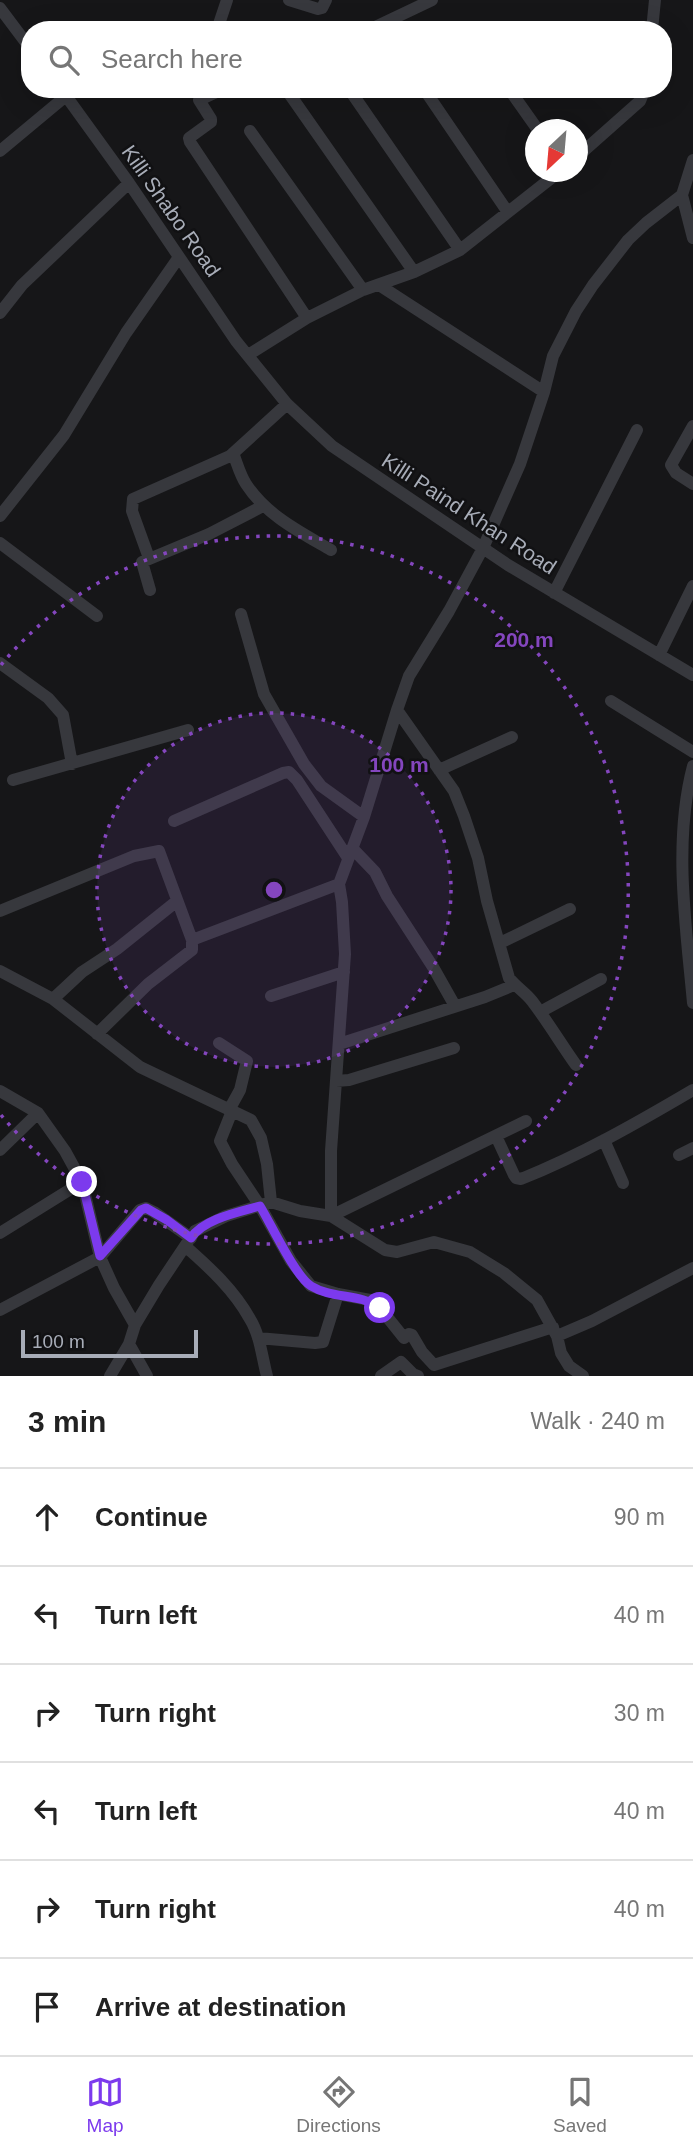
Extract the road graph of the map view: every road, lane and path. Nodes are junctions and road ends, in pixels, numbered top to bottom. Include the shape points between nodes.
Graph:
1 (227, 0) edge
2 (289, 0) edge
3 (326, 0) edge
4 (432, 0) edge
5 (655, 0) edge
6 (0, 8) edge
7 (220, 21) edge
8 (392, 21) edge
9 (653, 21) edge
10 (21, 36) edge
11 (58, 98) edge
12 (68, 98) edge
13 (203, 98) edge
14 (292, 98) edge
15 (355, 98) edge
16 (430, 98) edge
17 (515, 98) edge
18 (641, 98) edge
19 (530, 119) edge
20 (250, 131) dead end
21 (588, 147) edge
22 (0, 151) edge
23 (693, 160) edge
24 (546, 182) edge
25 (129, 184) junction
26 (681, 195) junction
27 (507, 212) junction
28 (693, 238) edge
29 (460, 250) junction
30 (179, 257) junction
31 (414, 272) junction
32 (379, 285) junction
33 (363, 290) junction
34 (0, 313) edge
35 (307, 318) junction
36 (248, 355) junction
37 (544, 392) junction
38 (287, 404) junction
39 (693, 426) edge
40 (637, 430) dead end
41 (233, 453) junction
42 (693, 484) edge
43 (263, 506) junction
44 (0, 516) edge
45 (0, 543) edge
46 (483, 548) junction
47 (331, 550) dead end
48 (149, 558) junction
49 (693, 586) edge
50 (149, 590) dead end
51 (554, 593) junction
52 (241, 614) dead end
53 (97, 617) dead end
54 (659, 655) junction
55 (0, 663) edge
56 (693, 675) edge
57 (611, 701) dead end
58 (397, 710) junction
59 (188, 730) dead end
60 (512, 737) dead end
61 (693, 752) edge
62 (72, 764) junction
63 (693, 766) edge
64 (439, 770) junction
65 (13, 780) dead end
66 (364, 817) junction
67 (174, 821) dead end
68 (350, 853) junction
69 (339, 884) junction
70 (177, 901) junction
71 (570, 908) dead end
72 (0, 911) edge
73 (690, 935) edge
74 (192, 940) junction
75 (500, 943) junction
76 (0, 971) edge
77 (344, 972) junction
78 (601, 979) dead end
79 (513, 985) junction
80 (271, 996) dead end
81 (52, 999) junction
82 (693, 1003) edge
83 (455, 1006) junction
84 (540, 1012) junction
85 (97, 1034) junction
86 (219, 1043) dead end
87 (339, 1044) junction
88 (454, 1048) dead end
89 (576, 1065) dead end
90 (336, 1081) junction
91 (693, 1090) edge
92 (0, 1091) edge
93 (231, 1110) junction
94 (38, 1114) junction
95 (526, 1121) dead end
96 (496, 1136) junction
97 (604, 1140) junction
98 (693, 1148) edge
99 (0, 1150) edge
100 (679, 1155) dead end
101 (82, 1182) junction
102 (623, 1183) dead end
103 (266, 1204) junction
104 (331, 1216) junction
105 (0, 1233) edge
106 (188, 1242) junction
107 (100, 1256) junction
108 (693, 1268) edge
109 (338, 1294) junction
110 (0, 1310) edge
111 (135, 1325) junction
112 (555, 1331) junction
113 (258, 1338) junction
114 (129, 1344) junction
115 (435, 1365) junction
116 (412, 1375) edge
117 (110, 1376) edge
118 (147, 1376) edge
119 (267, 1376) edge
120 (381, 1376) edge
121 (425, 1376) edge
122 (583, 1376) edge

1 - 7 street
2 - 3 street via 318,9
4 - 8 street
5 - 9 street
6 - 10 street
11 - 22 street
12 - 25 street, Killi Shabo Road
13 - 35 street via 199,100 211,122 193,134 190,142
14 - 31 street
15 - 29 street
16 - 27 street
17 - 19 street
18 - 21 street
20 - 33 street
23 - 26 street
24 - 27 street
25 - 30 street, Killi Shabo Road
25 - 34 street via 22,285
26 - 28 street
26 - 37 street via 628,240 593,285 553,356
27 - 29 street
29 - 31 street
30 - 36 street, Killi Shabo Road
30 - 44 street via 64,435
31 - 32 street
32 - 33 street
32 - 37 street
33 - 35 street
35 - 36 street
36 - 38 street, Killi Paind Khan Road
37 - 46 street via 520,464
38 - 41 street
38 - 46 street, Killi Paind Khan Road via 332,446
39 - 42 street via 671,464
40 - 51 street
41 - 43 street via 244,482
41 - 48 street via 133,499 132,511
43 - 47 street
43 - 48 street
45 - 53 street
46 - 51 street, Killi Paind Khan Road
46 - 58 street via 409,676
48 - 50 street via 142,562
49 - 54 street
51 - 54 street, Killi Paind Khan Road
52 - 66 street via 264,694 304,764 321,786
54 - 56 street, Killi Paind Khan Road
55 - 62 street via 48,698 63,715
57 - 61 street
58 - 64 street
58 - 66 street
59 - 62 street
60 - 64 street
62 - 65 street
63 - 73 street via 683,835
64 - 75 street via 464,816
66 - 68 street
67 - 68 street via 289,772
68 - 69 street
68 - 83 street via 375,873
69 - 74 street
69 - 77 street
70 - 72 street via 159,852 153,851
70 - 74 street
70 - 81 street
71 - 75 street
73 - 82 street
74 - 85 street via 192,950 185,957 148,984
75 - 79 street
76 - 81 street
77 - 80 street
77 - 87 street
78 - 84 street
79 - 83 street
79 - 84 street via 524,991
81 - 85 street
83 - 87 street
84 - 89 street
85 - 93 street via 139,1068
86 - 93 street via 247,1061
87 - 90 street
88 - 90 street
90 - 104 street
91 - 97 street
92 - 94 street
93 - 103 street via 251,1120 261,1138 267,1164
93 - 103 street via 220,1141 232,1164
94 - 99 street
94 - 101 street
95 - 96 street
96 - 97 street via 514,1175 521,1179
96 - 104 street
97 - 102 street
98 - 100 street
101 - 105 street
101 - 107 street
103 - 104 street
103 - 106 street via 195,1231
103 - 109 street via 291,1261 311,1286
104 - 112 street via 385,1250 397,1252 434,1242 470,1252 504,1272 537,1300
106 - 107 street via 146,1208
106 - 111 street
106 - 113 street via 220,1277 251,1320
107 - 110 street
107 - 111 street
108 - 112 street via 592,1321
109 - 113 street via 323,1342
109 - 115 street via 370,1300 404,1338 412,1335
111 - 114 street
112 - 115 street
112 - 122 street via 565,1360
113 - 119 street
114 - 117 street
114 - 118 street
115 - 121 street
116 - 120 street via 401,1362

